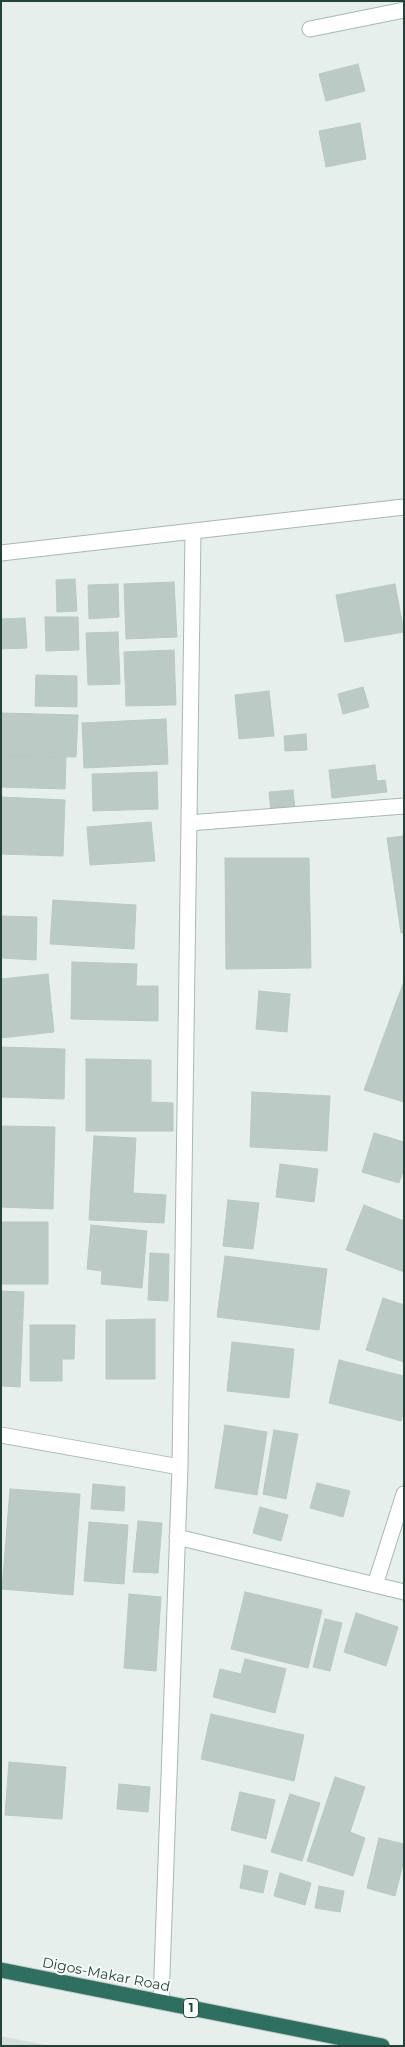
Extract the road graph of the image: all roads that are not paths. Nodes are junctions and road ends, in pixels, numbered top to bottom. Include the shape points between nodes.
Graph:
1 (404, 10) edge
2 (310, 28) dead end
3 (404, 507) edge
4 (193, 532) junction
5 (1, 553) edge
6 (404, 806) edge
7 (189, 822) junction
8 (1, 1435) edge
9 (180, 1467) junction
10 (404, 1494) edge
11 (177, 1537) junction
12 (375, 1585) junction
13 (404, 1592) edge
14 (1, 1970) edge
15 (161, 2002) junction
16 (382, 2046) edge

1 - 2 street
3 - 4 street
4 - 5 street
4 - 7 street
6 - 7 street
7 - 9 street
8 - 9 street
9 - 11 street
10 - 12 street
11 - 12 street
11 - 15 street
12 - 13 street
14 - 15 highway, Digos-Makar Road / 1
15 - 16 highway, Digos-Makar Road / 1

